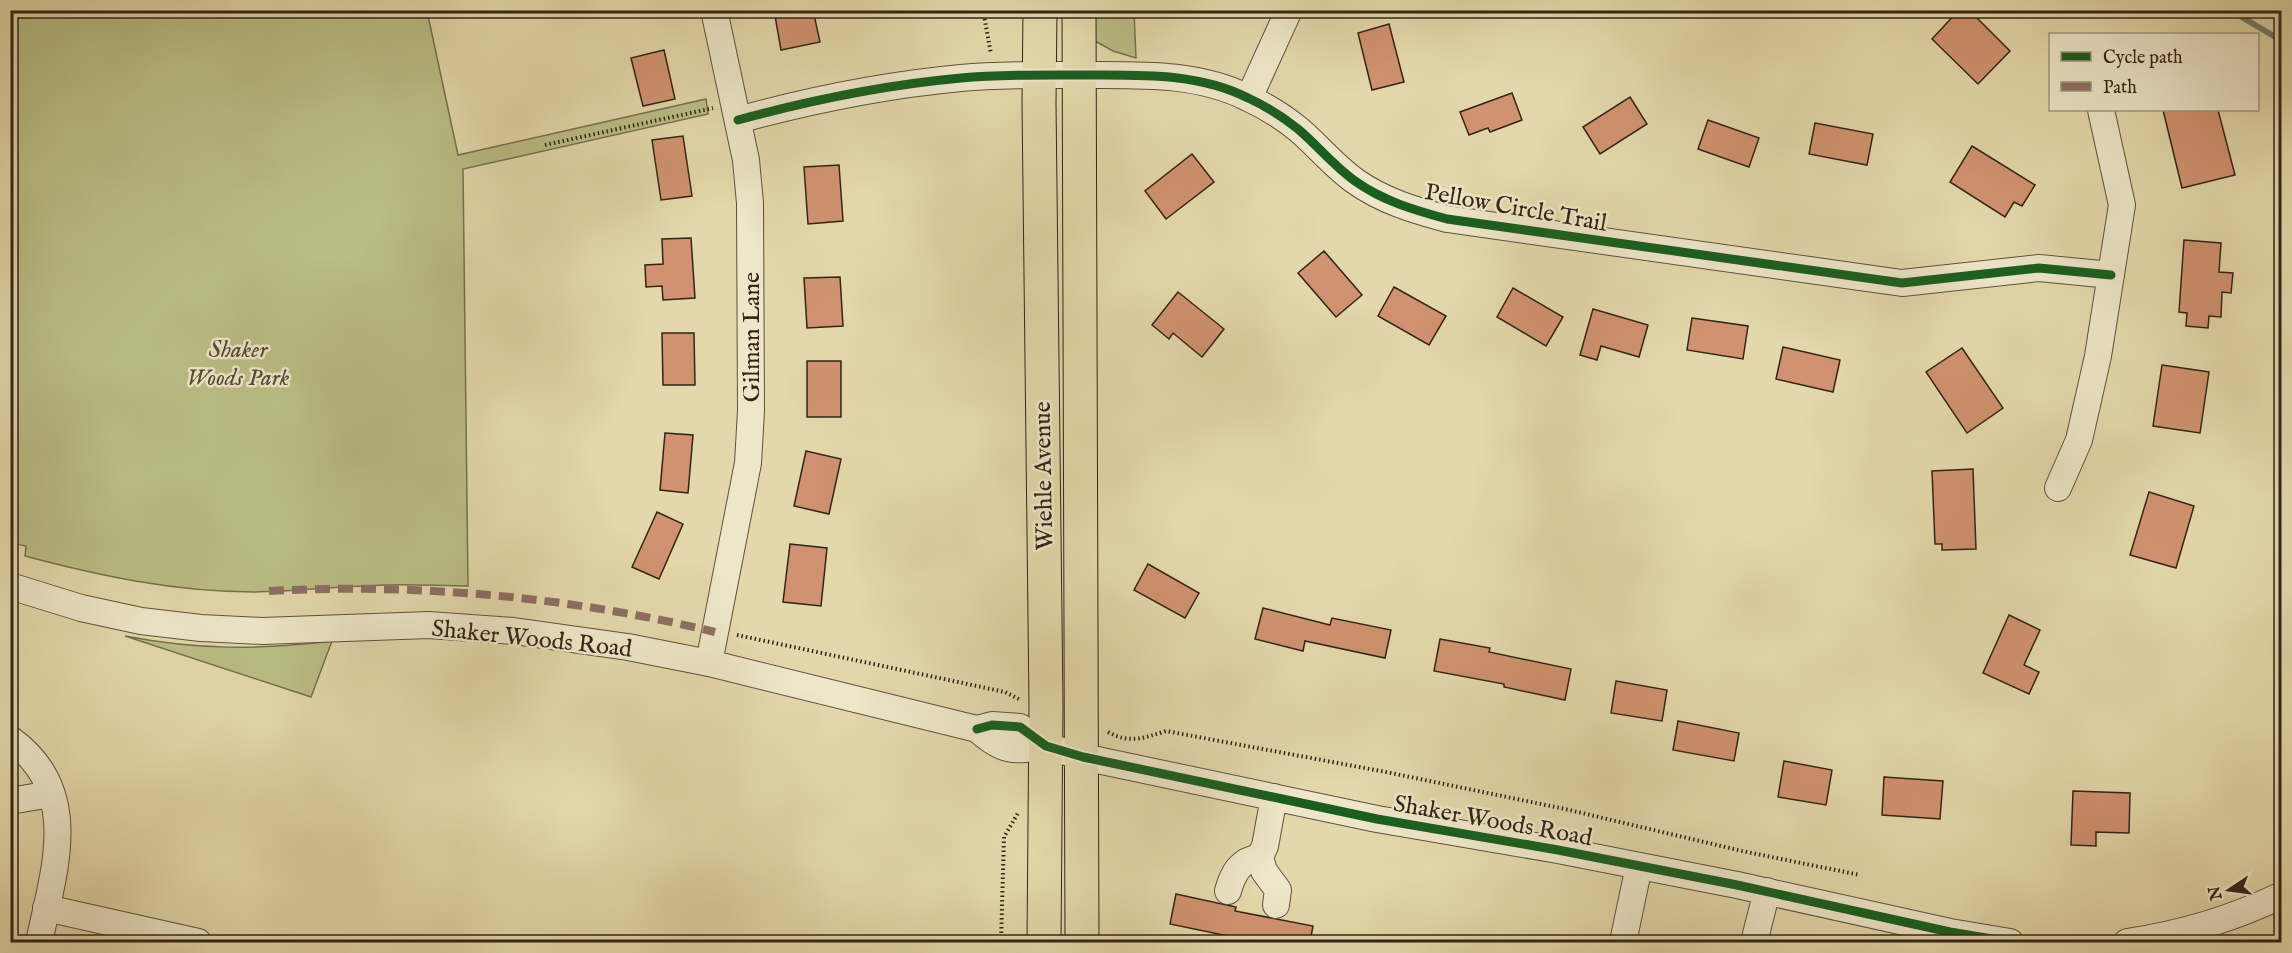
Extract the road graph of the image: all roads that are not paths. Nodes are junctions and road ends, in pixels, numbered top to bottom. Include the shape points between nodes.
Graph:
1 (714, 10) edge
2 (1040, 10) edge
3 (1078, 10) edge
4 (1289, 10) edge
5 (1040, 74) junction
6 (1078, 75) junction
7 (1249, 98) junction
8 (2101, 111) edge
9 (736, 112) junction
10 (2111, 275) junction
11 (2058, 488) dead end
12 (10, 586) edge
13 (709, 663) junction
14 (1033, 736) junction
15 (10, 739) edge
16 (1083, 757) junction
17 (51, 794) junction
18 (1274, 797) junction
19 (10, 801) edge
20 (1260, 857) junction
21 (1639, 866) junction
22 (1228, 891) dead end
23 (1767, 891) junction
24 (2282, 895) edge
25 (1276, 905) dead end
26 (46, 908) junction
27 (39, 942) edge
28 (198, 942) edge
29 (1044, 942) edge
30 (1082, 942) edge
31 (1623, 942) edge
32 (1754, 942) edge
33 (2010, 942) edge
34 (2127, 942) edge

1 - 9 street, Gilman Lane
2 - 5 main road, Wiehle Avenue
3 - 6 main road, Wiehle Avenue
4 - 7 street
5 - 6 street, Pellow Circle Trail
5 - 9 street, Pellow Circle Trail via 902,85
5 - 14 main road, Wiehle Avenue
6 - 7 street, Pellow Circle Trail via 1196,79
6 - 16 main road, Wiehle Avenue
7 - 10 street, Pellow Circle Trail via 1299,130 1356,182 1385,199 1447,219 1902,283 2039,268
8 - 10 street via 2122,205
9 - 13 street, Gilman Lane via 750,202 751,411 748,463
10 - 11 street via 2079,440
12 - 13 street, Shaker Woods Road via 81,608 201,628 262,631 429,625 628,647
13 - 14 street, Shaker Woods Road via 976,729 995,745 1020,750
14 - 16 street, Shaker Woods Road
14 - 29 main road, Wiehle Avenue
15 - 17 street via 28,752 46,778
16 - 18 street, Shaker Woods Road
16 - 30 main road, Wiehle Avenue
17 - 19 street
17 - 26 street via 58,815 59,850
18 - 20 street
18 - 21 street, Shaker Woods Road
20 - 22 street via 1242,863 1233,874
20 - 25 street via 1278,890
21 - 23 street, Shaker Woods Road
21 - 31 street
23 - 32 street
23 - 33 street, Shaker Woods Road
24 - 34 street via 2206,926
26 - 27 street
26 - 28 street

